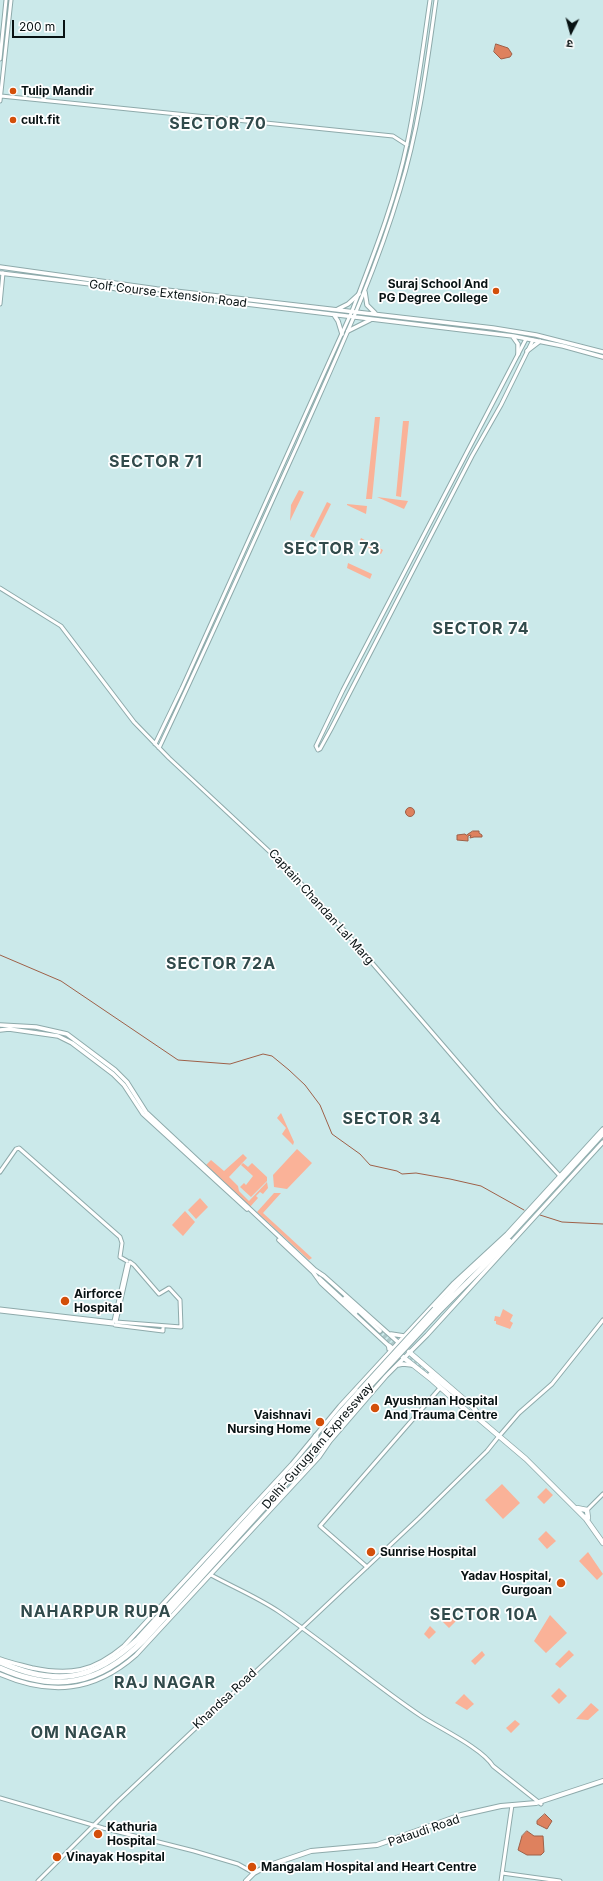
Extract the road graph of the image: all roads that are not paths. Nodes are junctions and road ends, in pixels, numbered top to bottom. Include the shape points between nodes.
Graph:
1 (6, 0) edge
2 (11, 0) edge
3 (430, 0) edge
4 (436, 0) edge
5 (0, 59) edge
6 (1, 91) edge
7 (1, 96) edge
8 (0, 101) edge
9 (407, 145) junction
10 (0, 268) edge
11 (1, 273) edge
12 (161, 292) junction
13 (365, 292) junction
14 (186, 294) junction
15 (359, 294) junction
16 (0, 304) edge
17 (337, 309) junction
18 (352, 311) junction
19 (357, 311) junction
20 (378, 314) junction
21 (334, 315) junction
22 (352, 316) junction
23 (373, 320) junction
24 (348, 331) junction
25 (342, 334) junction
26 (513, 336) junction
27 (526, 338) junction
28 (533, 340) junction
29 (540, 341) junction
30 (527, 351) junction
31 (603, 352) edge
32 (518, 354) junction
33 (603, 357) edge
34 (0, 588) edge
35 (155, 744) junction
36 (159, 748) junction
37 (0, 1025) edge
38 (0, 1030) edge
39 (132, 1093) junction
40 (603, 1129) edge
41 (603, 1133) edge
42 (603, 1138) edge
43 (603, 1142) edge
44 (0, 1172) edge
45 (560, 1176) junction
46 (543, 1205) junction
47 (494, 1248) junction
48 (488, 1256) junction
49 (481, 1258) junction
50 (128, 1263) junction
51 (483, 1266) junction
52 (314, 1271) junction
53 (483, 1274) junction
54 (0, 1310) edge
55 (603, 1320) edge
56 (115, 1323) junction
57 (416, 1323) junction
58 (379, 1332) tunnel mouth
59 (390, 1334) junction
60 (428, 1334) junction
61 (404, 1336) junction
62 (398, 1343) junction
63 (417, 1344) junction
64 (390, 1348) junction
65 (410, 1353) junction
66 (388, 1354) junction
67 (403, 1358) junction
68 (399, 1362) junction
69 (413, 1365) junction
70 (388, 1373) junction
71 (430, 1373) junction
72 (440, 1388) junction
73 (474, 1412) junction
74 (500, 1435) junction
75 (316, 1436) junction
76 (330, 1440) junction
77 (316, 1448) junction
78 (522, 1454) junction
79 (603, 1494) edge
80 (584, 1513) junction
81 (602, 1540) edge
82 (367, 1567) junction
83 (211, 1575) junction
84 (300, 1628) junction
85 (0, 1659) edge
86 (0, 1662) edge
87 (0, 1668) edge
88 (0, 1674) edge
89 (603, 1782) edge
90 (0, 1798) edge
91 (540, 1803) junction
92 (512, 1806) junction
93 (446, 1821) junction
94 (94, 1824) junction
95 (254, 1873) junction
96 (502, 1873) junction
97 (38, 1881) edge
98 (247, 1881) edge
99 (501, 1881) edge
100 (560, 1881) edge

1 - 5 street
2 - 6 street
3 - 9 street
4 - 13 street via 424,86 412,147 385,238
6 - 7 street
7 - 8 street
7 - 9 street via 393,136
9 - 15 street via 388,212
10 - 12 main road
11 - 12 main road, Golf Course Extension Road via 99,285 131,292
11 - 16 street
12 - 14 main road
13 - 19 street
13 - 20 main road via 367,305
14 - 17 main road
14 - 21 main road, Golf Course Extension Road
15 - 17 main road via 348,304
15 - 18 street
17 - 18 main road
18 - 19 main road
18 - 22 street
19 - 20 main road
19 - 22 street
20 - 31 main road via 536,335
21 - 22 main road, Golf Course Extension Road
21 - 25 main road
22 - 23 main road, Golf Course Extension Road
22 - 24 street
22 - 25 street
23 - 24 main road
23 - 26 main road, Golf Course Extension Road
24 - 36 street
25 - 35 street
26 - 27 main road, Golf Course Extension Road
26 - 32 main road via 518,344
27 - 28 main road, Golf Course Extension Road
27 - 32 street
28 - 29 main road, Golf Course Extension Road
28 - 30 street
29 - 30 main road
29 - 33 main road, Golf Course Extension Road
30 - 32 street via 318,750 316,746 343,690
34 - 35 street, Captain Chandan Lal Marg via 61,626 125,712
35 - 36 street, Captain Chandan Lal Marg
36 - 45 street, Captain Chandan Lal Marg via 285,866
37 - 39 main road via 36,1027 67,1034 115,1070
38 - 39 main road via 58,1036 68,1040 113,1074
39 - 52 main road via 143,1114
40 - 45 main road
41 - 47 highway, Delhi-Gurugram Expressway via 509,1236
42 - 46 highway, Delhi-Gurugram Expressway
43 - 46 main road
44 - 50 street via 19,1148 120,1237 120,1257
45 - 47 main road
46 - 51 highway, Delhi-Gurugram Expressway
46 - 53 main road
47 - 48 highway, Delhi-Gurugram Expressway
47 - 49 main road
48 - 49 highway
48 - 77 highway, Delhi-Gurugram Expressway, bridge via 464,1278 360,1391 335,1419
49 - 57 main road
50 - 56 street
50 - 56 street via 134,1265 159,1294 169,1288 180,1300 181,1328 163,1329
51 - 53 highway
51 - 77 highway, Delhi-Gurugram Expressway, bridge via 363,1393
52 - 58 main road
52 - 59 main road
52 - 64 main road via 321,1283
53 - 60 main road
54 - 56 street
55 - 74 street, Khandsa Road via 552,1384 519,1413
57 - 60 main road via 424,1322 429,1327
57 - 61 main road
59 - 61 main road
59 - 62 main road
60 - 63 main road
61 - 62 main road
62 - 64 main road
62 - 65 main road
63 - 65 main road
63 - 71 main road via 415,1355 429,1368
64 - 66 main road
64 - 67 highway
65 - 67 main road
65 - 71 highway
66 - 68 main road
66 - 75 main road
67 - 68 main road
67 - 69 highway
68 - 70 main road
69 - 70 main road via 399,1364
69 - 72 highway
70 - 76 main road
71 - 73 highway via 473,1407
72 - 73 highway via 468,1412
72 - 82 street via 320,1526
73 - 74 highway
74 - 78 highway
74 - 82 street, Khandsa Road
75 - 77 highway
75 - 85 main road via 120,1650 94,1665 70,1672 50,1672
76 - 77 highway
76 - 83 main road via 319,1457
77 - 86 highway, Delhi-Gurugram Expressway via 138,1639 116,1658 95,1670 58,1677 34,1675
77 - 87 highway, Delhi-Gurugram Expressway via 143,1641 120,1662 97,1675 71,1682 46,1683 23,1678
78 - 80 highway
78 - 80 highway
79 - 80 street
80 - 81 highway
80 - 81 highway
82 - 84 street, Khandsa Road
83 - 84 street via 278,1611
83 - 88 main road via 136,1655 121,1668 101,1679 59,1689 38,1686
84 - 91 street via 394,1698 439,1728 457,1736
84 - 94 street, Khandsa Road
89 - 91 main road
90 - 94 street
91 - 92 main road
92 - 93 main road via 479,1810
92 - 96 street
93 - 95 main road via 377,1845 311,1852 267,1866
93 - 98 main road, Pataudi Road via 377,1847 331,1850 306,1855 265,1869
94 - 95 street via 194,1850 238,1864
94 - 97 street, Khandsa Road
95 - 98 main road
96 - 99 street
96 - 100 street

